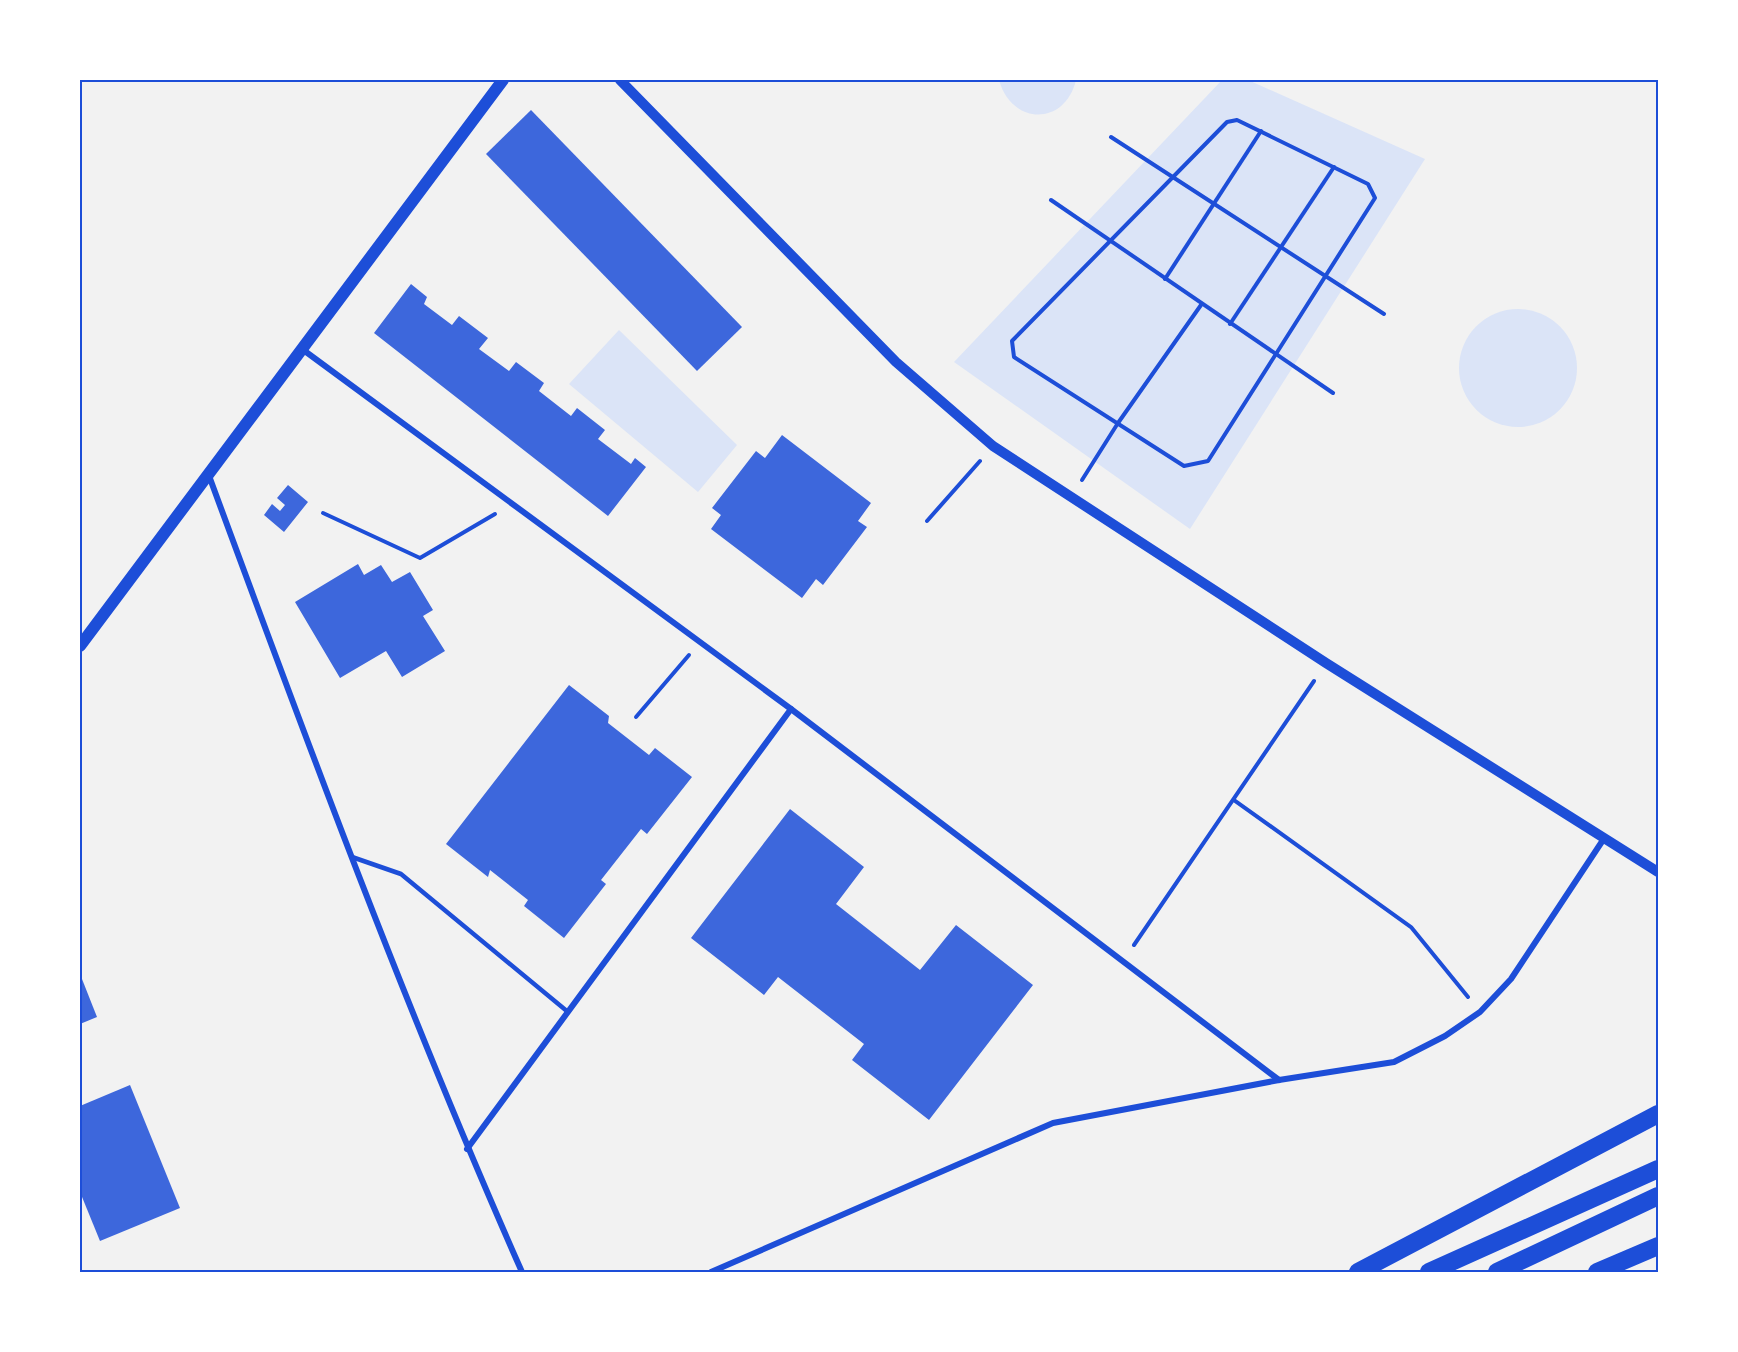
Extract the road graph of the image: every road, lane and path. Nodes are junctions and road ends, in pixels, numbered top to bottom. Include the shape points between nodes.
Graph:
1 (503, 80) edge
2 (620, 80) edge
3 (1261, 131) junction
4 (1111, 137) dead end
5 (1334, 167) junction
6 (1172, 176) junction
7 (1051, 200) dead end
8 (1214, 205) junction
9 (1109, 241) junction
10 (1280, 247) junction
11 (1327, 277) junction
12 (1165, 279) junction
13 (1201, 304) junction
14 (1384, 314) dead end
15 (1230, 324) junction
16 (302, 349) junction
17 (1276, 355) junction
18 (1333, 393) dead end
19 (1118, 423) junction
20 (993, 446) junction
21 (208, 472) junction
22 (1072, 497) junction
23 (511, 505) junction
24 (323, 513) dead end
25 (927, 520) dead end
26 (699, 643) junction
27 (80, 646) edge
28 (1326, 663) junction
29 (791, 709) junction
30 (636, 717) dead end
31 (1234, 800) junction
32 (1603, 840) junction
33 (350, 856) junction
34 (1659, 872) edge
35 (1122, 963) junction
36 (568, 1012) junction
37 (1480, 1012) junction
38 (1279, 1080) junction
39 (1659, 1114) edge
40 (467, 1149) junction
41 (1659, 1169) edge
42 (1659, 1196) edge
43 (1659, 1246) edge
44 (522, 1272) edge
45 (711, 1272) edge
46 (1358, 1272) edge
47 (1429, 1272) edge
48 (1497, 1272) edge
49 (1597, 1272) edge

1 - 16 main road
2 - 20 street via 896,362
3 - 5 path
3 - 6 path via 1237,120 1227,122
3 - 8 path
4 - 6 path
5 - 10 path
5 - 11 path via 1368,184 1375,198
6 - 8 path
6 - 9 path
7 - 9 path
8 - 10 path
8 - 12 path
9 - 12 path
9 - 19 path via 1012,341 1014,357
10 - 11 path
10 - 15 path
11 - 14 path
11 - 17 path
12 - 13 path
13 - 15 path
13 - 19 path
15 - 17 path
16 - 21 main road
16 - 23 street
17 - 18 path
17 - 19 path via 1208,461 1184,466
19 - 22 path
20 - 22 street
20 - 25 path
21 - 27 main road
21 - 33 street
22 - 28 street
23 - 24 path via 420,558
23 - 26 street
26 - 29 street
26 - 30 path
28 - 31 path
28 - 32 street
29 - 35 street
29 - 36 street
31 - 35 path
31 - 37 path via 1411,927
32 - 34 street
32 - 37 street via 1511,979
33 - 36 lane via 401,874
33 - 40 street
35 - 38 street
36 - 40 street
37 - 38 street via 1445,1036 1394,1062
38 - 45 street via 1053,1122
39 - 46 highway
40 - 44 street
41 - 47 highway
42 - 48 highway
43 - 49 highway

